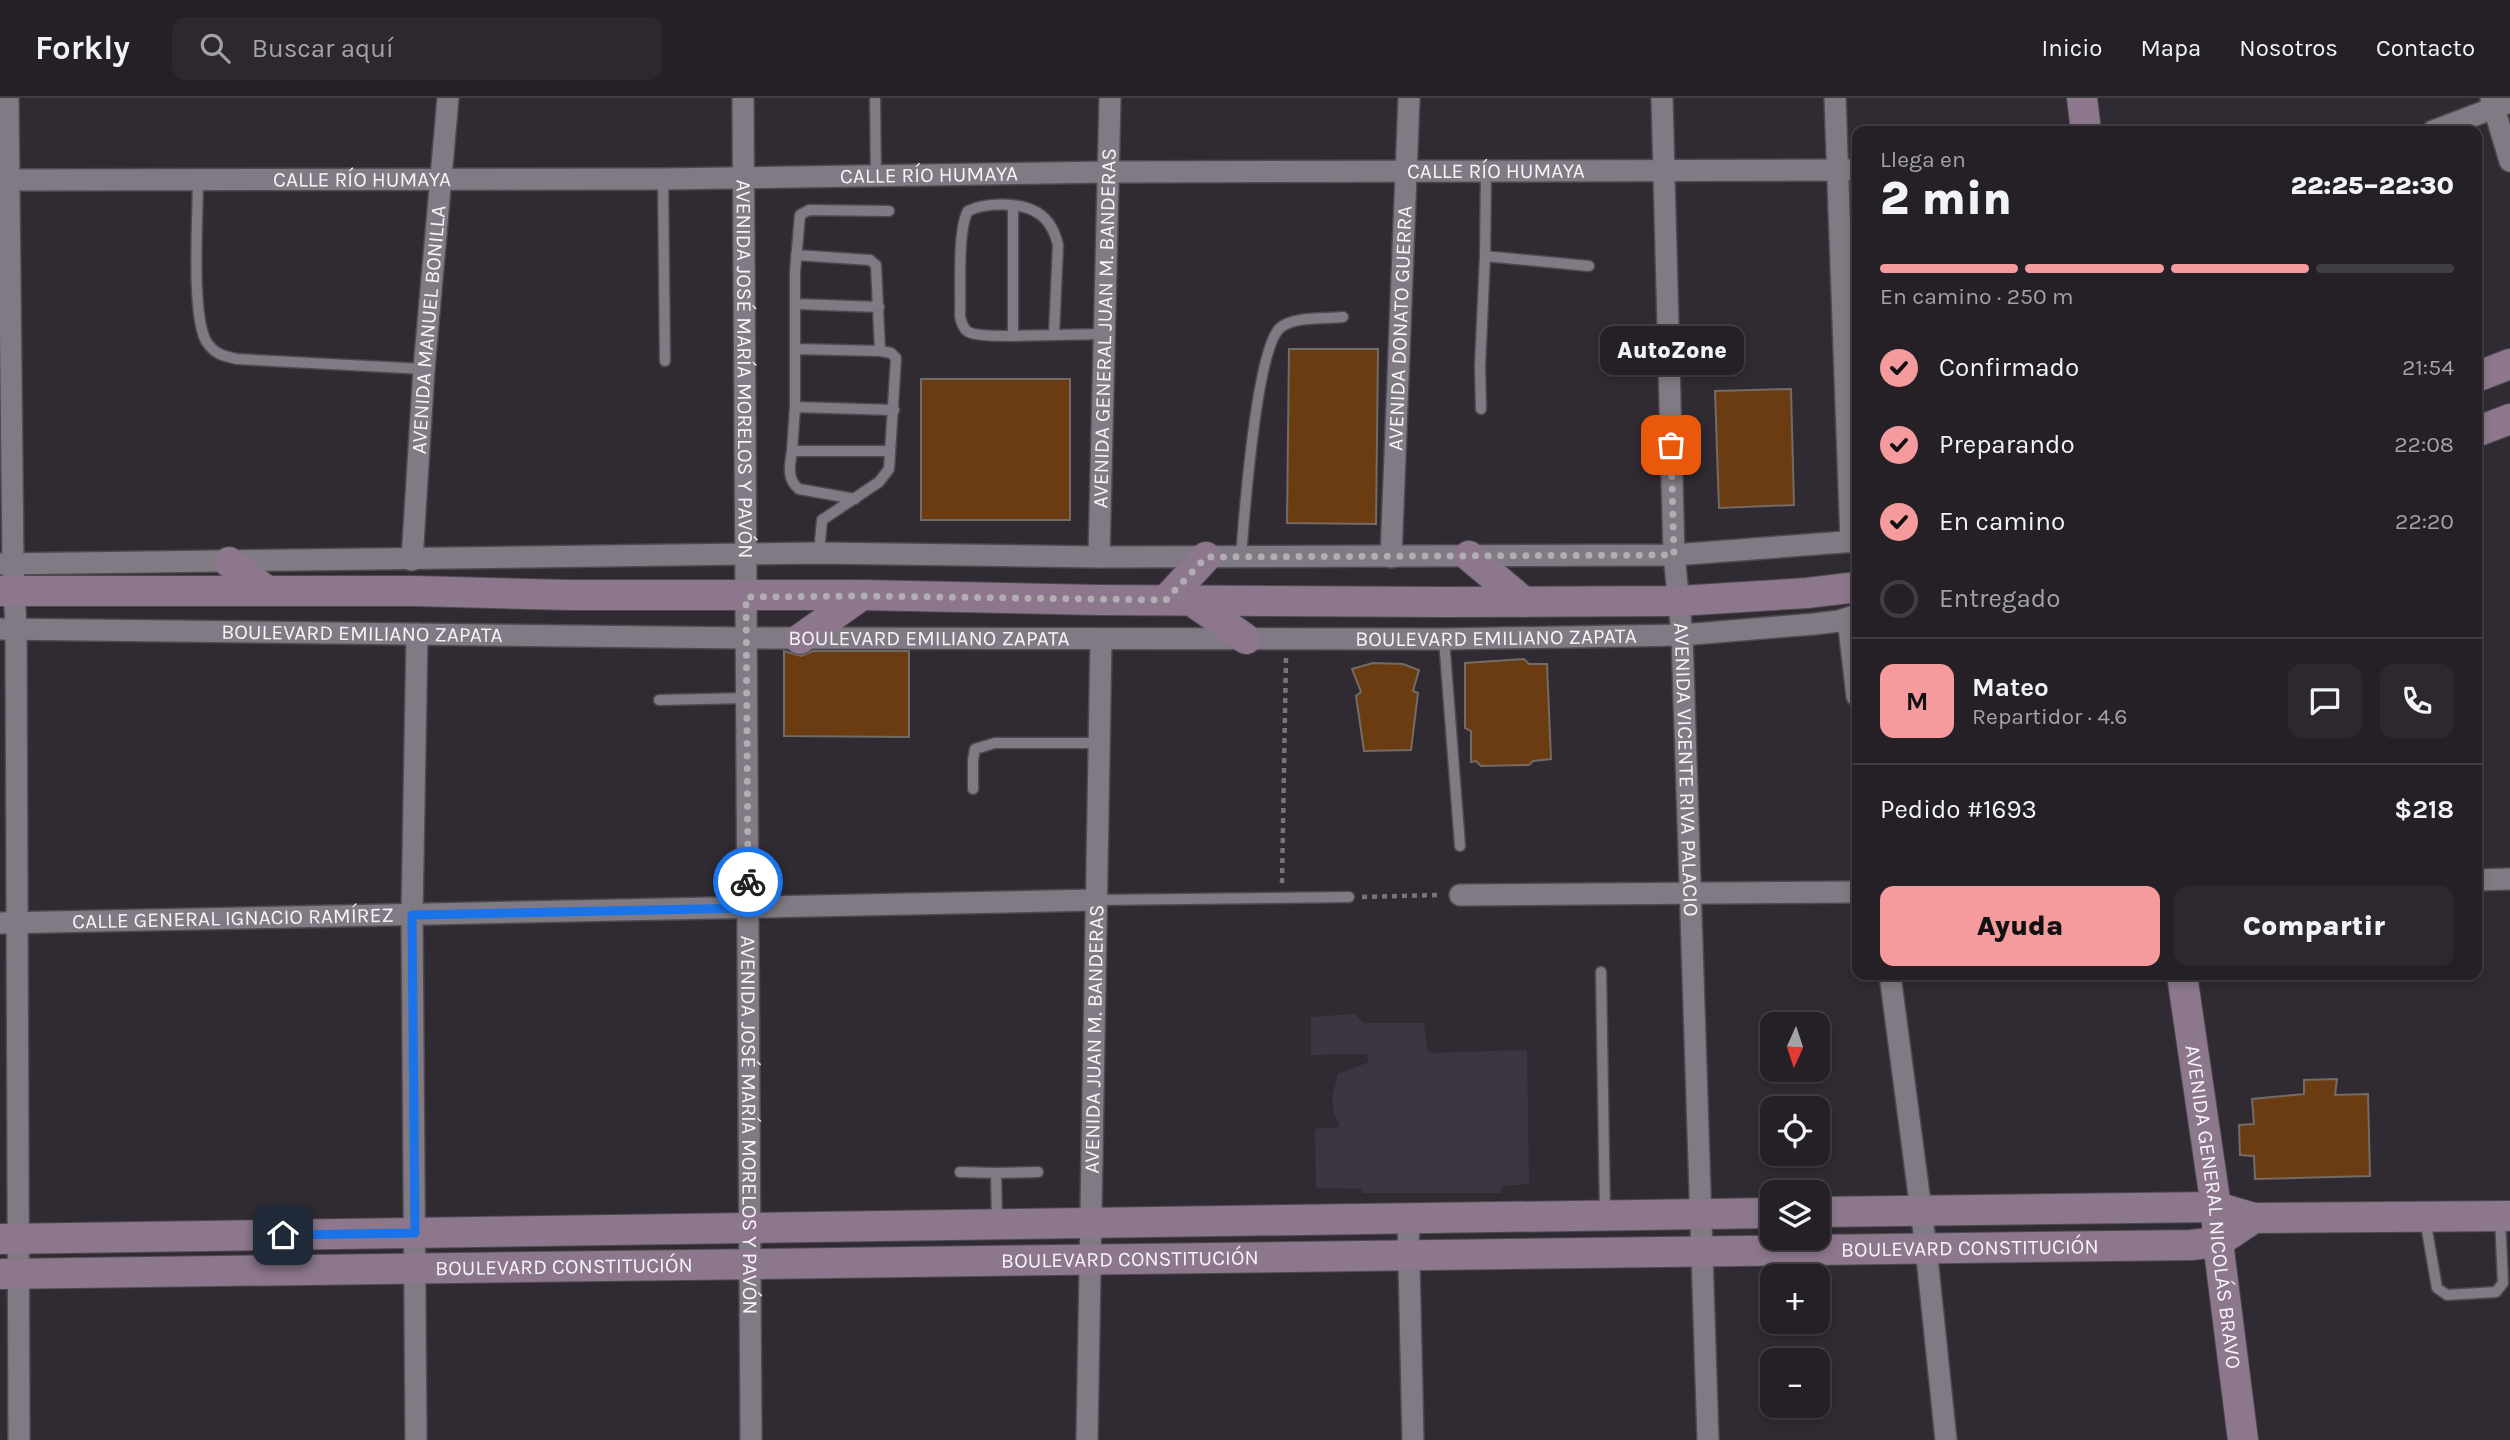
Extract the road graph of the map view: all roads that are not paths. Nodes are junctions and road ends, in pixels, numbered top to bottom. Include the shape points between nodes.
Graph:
1 (8, 98) edge
2 (448, 98) edge
3 (743, 98) edge
4 (875, 98) edge
5 (1110, 98) edge
6 (1409, 98) edge
7 (1662, 98) edge
8 (1835, 98) edge
9 (2082, 98) edge
10 (2498, 103) edge
11 (2085, 126) edge
12 (2445, 126) edge
13 (2510, 161) edge
14 (1664, 171) junction
15 (1847, 171) edge
16 (1108, 172) junction
17 (1408, 172) junction
18 (1486, 172) junction
19 (876, 177) junction
20 (198, 179) junction
21 (441, 179) junction
22 (663, 179) junction
23 (744, 179) junction
24 (4, 180) edge
25 (1013, 206) junction
26 (889, 211) dead end
27 (796, 255) junction
28 (1485, 256) junction
29 (1589, 265) dead end
30 (796, 304) junction
31 (879, 307) junction
32 (1343, 317) dead end
33 (1104, 334) junction
34 (1013, 335) junction
35 (1055, 335) junction
36 (796, 349) junction
37 (880, 351) junction
38 (665, 361) dead end
39 (2510, 364) edge
40 (424, 369) junction
41 (2482, 375) edge
42 (794, 407) junction
43 (1481, 409) dead end
44 (894, 410) junction
45 (2510, 419) edge
46 (2482, 430) edge
47 (1852, 435) edge
48 (792, 451) junction
49 (890, 451) junction
50 (855, 499) junction
51 (1852, 541) edge
52 (819, 553) junction
53 (746, 554) junction
54 (1674, 555) junction
55 (1469, 556) junction
56 (1099, 557) junction
57 (1206, 557) junction
58 (1241, 557) junction
59 (1391, 557) junction
60 (412, 560) junction
61 (229, 562) junction
62 (7, 578) edge
63 (1852, 588) edge
64 (267, 591) junction
65 (862, 596) junction
66 (746, 597) junction
67 (1179, 601) junction
68 (1678, 601) junction
69 (1524, 602) junction
70 (1852, 617) edge
71 (8, 629) edge
72 (417, 634) junction
73 (1682, 635) junction
74 (746, 638) junction
75 (800, 639) junction
76 (1101, 639) junction
77 (1246, 639) junction
78 (1444, 639) junction
79 (747, 698) junction
80 (659, 700) dead end
81 (1100, 743) junction
82 (973, 789) dead end
83 (1460, 846) dead end
84 (2510, 879) edge
85 (2482, 880) edge
86 (1852, 892) edge
87 (1689, 894) junction
88 (1460, 895) road end
89 (1349, 897) road end
90 (1096, 900) junction
91 (748, 908) junction
92 (412, 915) junction
93 (9, 923) edge
94 (1601, 972) dead end
95 (1891, 980) edge
96 (2183, 980) edge
97 (960, 1172) dead end
98 (1038, 1172) dead end
99 (996, 1173) junction
100 (2216, 1206) junction
101 (1920, 1211) junction
102 (1830, 1212) edge
103 (1760, 1213) edge
104 (1702, 1214) junction
105 (1605, 1215) junction
106 (2505, 1216) edge
107 (2425, 1217) junction
108 (2254, 1218) junction
109 (1408, 1219) junction
110 (1090, 1223) junction
111 (997, 1224) junction
112 (750, 1228) junction
113 (415, 1233) junction
114 (9, 1239) edge
115 (2218, 1242) junction
116 (1926, 1248) junction
117 (1701, 1252) junction
118 (1410, 1256) junction
119 (1089, 1260) junction
120 (750, 1265) junction
121 (415, 1268) junction
122 (9, 1274) edge
123 (19, 1440) edge
124 (416, 1440) edge
125 (751, 1440) edge
126 (1087, 1440) edge
127 (1413, 1440) edge
128 (1708, 1440) edge
129 (1946, 1440) edge
130 (2243, 1440) edge

1 - 24 street
2 - 21 street, AVENIDA MANUEL BONILLA
3 - 23 street, AVENIDA JOSÉ MARÍA MORELOS Y PAVÓN
4 - 19 lane
5 - 16 street, AVENIDA GENERAL JUAN M. BANDERAS
6 - 17 street, AVENIDA DONATO GUERRA
7 - 14 street, AVENIDA VICENTE RIVA PALACIO
8 - 15 street
9 - 11 street
10 - 12 street
10 - 13 street
14 - 15 street, CALLE RÍO HUMAYA
14 - 18 street, CALLE RÍO HUMAYA
14 - 54 street, AVENIDA VICENTE RIVA PALACIO
15 - 47 street
16 - 17 street, CALLE RÍO HUMAYA
16 - 19 street, CALLE RÍO HUMAYA
16 - 33 street, AVENIDA GENERAL JUAN M. BANDERAS
17 - 18 street, CALLE RÍO HUMAYA
17 - 59 street, AVENIDA DONATO GUERRA
18 - 28 lane
19 - 23 street, CALLE RÍO HUMAYA
20 - 21 street, CALLE RÍO HUMAYA
20 - 24 street, CALLE RÍO HUMAYA
20 - 40 lane via 198,317 206,341 219,356
21 - 22 street, CALLE RÍO HUMAYA
21 - 40 street, AVENIDA MANUEL BONILLA
22 - 23 street, CALLE RÍO HUMAYA
22 - 38 lane
23 - 53 street, AVENIDA JOSÉ MARÍA MORELOS Y PAVÓN
24 - 62 street
25 - 34 lane
25 - 34 lane via 976,207 964,218 960,316 971,333
25 - 35 lane via 1035,211 1056,235
26 - 27 lane via 804,211
27 - 30 lane
27 - 31 lane via 870,260 876,265
28 - 29 lane
28 - 43 lane
30 - 31 lane
30 - 36 lane
31 - 37 lane
32 - 58 lane via 1292,322 1274,336 1265,361 1252,447
33 - 35 lane
33 - 56 street, AVENIDA GENERAL JUAN M. BANDERAS
34 - 35 lane
36 - 37 lane
36 - 42 lane
37 - 44 lane via 896,358
39 - 41 street
40 - 60 street, AVENIDA MANUEL BONILLA
42 - 44 lane
42 - 48 lane
44 - 49 lane
45 - 46 street
48 - 49 lane
48 - 50 lane via 794,486
49 - 50 lane via 885,475
50 - 52 lane via 822,520
51 - 54 street
52 - 53 street
52 - 56 street
53 - 60 street
53 - 66 street, AVENIDA JOSÉ MARÍA MORELOS Y PAVÓN
54 - 55 street
54 - 68 street, AVENIDA VICENTE RIVA PALACIO
55 - 59 street
55 - 69 street
56 - 57 street
57 - 58 street
57 - 67 street
58 - 59 street
60 - 61 street
61 - 62 street
61 - 64 street
62 - 64 street, BOULEVARD EMILIANO ZAPATA
62 - 71 street
63 - 68 street, BOULEVARD EMILIANO ZAPATA
64 - 66 street, BOULEVARD EMILIANO ZAPATA
65 - 66 street, BOULEVARD EMILIANO ZAPATA
65 - 67 street, BOULEVARD EMILIANO ZAPATA
65 - 75 street
66 - 74 street, AVENIDA JOSÉ MARÍA MORELOS Y PAVÓN
67 - 69 street, BOULEVARD EMILIANO ZAPATA
67 - 77 street
68 - 69 street, BOULEVARD EMILIANO ZAPATA
68 - 73 street, AVENIDA VICENTE RIVA PALACIO
70 - 73 street, BOULEVARD EMILIANO ZAPATA
71 - 72 street, BOULEVARD EMILIANO ZAPATA
71 - 93 street
72 - 74 street, BOULEVARD EMILIANO ZAPATA
72 - 92 street
73 - 78 street, BOULEVARD EMILIANO ZAPATA
73 - 87 street, AVENIDA VICENTE RIVA PALACIO
74 - 75 street, BOULEVARD EMILIANO ZAPATA
74 - 79 street, AVENIDA JOSÉ MARÍA MORELOS Y PAVÓN
75 - 76 street, BOULEVARD EMILIANO ZAPATA
76 - 77 street, BOULEVARD EMILIANO ZAPATA
76 - 81 street, AVENIDA JUAN M. BANDERAS
77 - 78 street, BOULEVARD EMILIANO ZAPATA
78 - 83 lane
79 - 80 lane
79 - 91 street, AVENIDA JOSÉ MARÍA MORELOS Y PAVÓN
81 - 82 lane via 983,745 975,749 972,760
81 - 90 street, AVENIDA JUAN M. BANDERAS
84 - 85 street
86 - 87 street
87 - 88 street
87 - 104 street, AVENIDA VICENTE RIVA PALACIO
89 - 90 lane
90 - 91 street, CALLE GENERAL IGNACIO RAMÍREZ
90 - 110 street, AVENIDA JUAN M. BANDERAS
91 - 92 street, CALLE GENERAL IGNACIO RAMÍREZ
91 - 112 street, AVENIDA JOSÉ MARÍA MORELOS Y PAVÓN
92 - 93 street, CALLE GENERAL IGNACIO RAMÍREZ
92 - 113 street
93 - 114 street
94 - 105 lane
95 - 101 street
96 - 100 street, AVENIDA GENERAL NICOLÁS BRAVO
97 - 99 lane
98 - 99 lane
99 - 111 lane
100 - 101 street, BOULEVARD CONSTITUCIÓN
100 - 108 street, BOULEVARD CONSTITUCIÓN
100 - 115 street, AVENIDA GENERAL NICOLÁS BRAVO
101 - 102 street, BOULEVARD CONSTITUCIÓN
101 - 116 street
103 - 104 street, BOULEVARD CONSTITUCIÓN
104 - 105 street, BOULEVARD CONSTITUCIÓN
104 - 117 street, AVENIDA VICENTE RIVA PALACIO
105 - 109 street, BOULEVARD CONSTITUCIÓN
106 - 107 street, BOULEVARD CONSTITUCIÓN
106 - 107 lane via 2503,1283 2496,1293 2447,1295 2437,1288
107 - 108 street, BOULEVARD CONSTITUCIÓN
108 - 115 street, BOULEVARD CONSTITUCIÓN
109 - 110 street, BOULEVARD CONSTITUCIÓN
109 - 118 street
110 - 111 street, BOULEVARD CONSTITUCIÓN
110 - 119 street, AVENIDA JUAN M. BANDERAS
111 - 112 street, BOULEVARD CONSTITUCIÓN
112 - 113 street, BOULEVARD CONSTITUCIÓN
112 - 120 street, AVENIDA JOSÉ MARÍA MORELOS Y PAVÓN
113 - 114 street, BOULEVARD CONSTITUCIÓN
113 - 121 street
114 - 122 street
115 - 116 street, BOULEVARD CONSTITUCIÓN
115 - 130 street, AVENIDA GENERAL NICOLÁS BRAVO
116 - 117 street, BOULEVARD CONSTITUCIÓN
116 - 129 street
117 - 118 street, BOULEVARD CONSTITUCIÓN
117 - 128 street, AVENIDA VICENTE RIVA PALACIO
118 - 119 street, BOULEVARD CONSTITUCIÓN
118 - 127 street
119 - 120 street, BOULEVARD CONSTITUCIÓN
119 - 126 street, AVENIDA JUAN M. BANDERAS
120 - 121 street, BOULEVARD CONSTITUCIÓN
120 - 125 street, AVENIDA JOSÉ MARÍA MORELOS Y PAVÓN
121 - 122 street, BOULEVARD CONSTITUCIÓN
121 - 124 street
122 - 123 street

